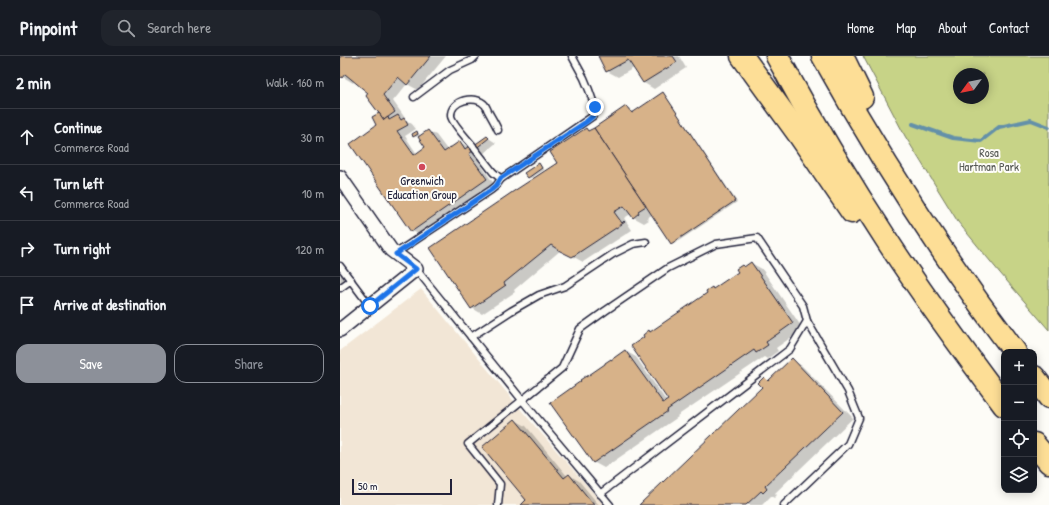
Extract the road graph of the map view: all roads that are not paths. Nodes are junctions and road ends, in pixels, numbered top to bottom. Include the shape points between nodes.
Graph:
1 (476, 56) edge
2 (572, 56) edge
3 (742, 56) edge
4 (777, 56) edge
5 (823, 56) edge
6 (842, 56) edge
7 (414, 97) dead end
8 (498, 130) dead end
9 (340, 177) edge
10 (501, 178) junction
11 (930, 232) junction
12 (646, 242) dead end
13 (396, 254) junction
14 (340, 266) edge
15 (416, 269) junction
16 (350, 280) junction
17 (340, 288) edge
18 (370, 306) junction
19 (807, 321) junction
20 (946, 327) junction
21 (340, 330) edge
22 (471, 337) junction
23 (1013, 349) edge
24 (1037, 381) edge
25 (1049, 397) edge
26 (522, 400) junction
27 (1001, 401) edge
28 (1037, 448) edge
29 (1049, 462) edge
30 (600, 494) junction
31 (498, 505) edge
32 (610, 505) edge
33 (784, 505) edge

1 - 7 lane via 450,70
2 - 10 lane via 593,101 593,116
3 - 20 highway via 867,232
4 - 20 highway via 864,205
5 - 11 highway
6 - 11 highway
8 - 10 lane via 485,104 479,101 472,99 457,103 453,109 451,115 454,122
9 - 13 street
10 - 13 lane via 491,190
11 - 23 highway
12 - 22 lane via 633,244 613,254 565,286 539,295
13 - 15 street
14 - 16 lane
15 - 18 street
15 - 22 lane
16 - 17 lane
16 - 18 lane
18 - 21 street
19 - 26 lane via 803,306 757,238 716,244 668,268 580,329 562,368
19 - 30 lane via 790,349
19 - 33 lane via 848,391 859,418 848,444
20 - 27 highway
22 - 26 lane
24 - 25 highway
26 - 30 lane
26 - 31 lane via 468,444 500,484
28 - 29 highway
30 - 32 lane

